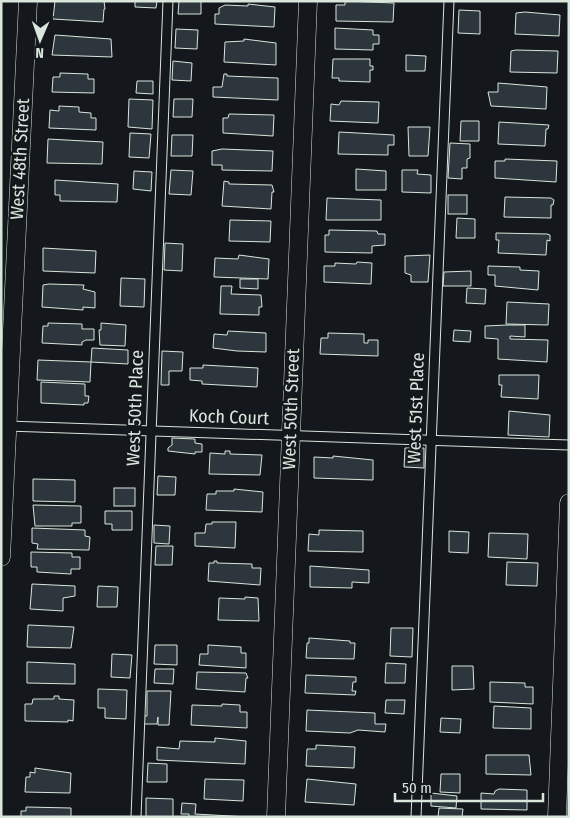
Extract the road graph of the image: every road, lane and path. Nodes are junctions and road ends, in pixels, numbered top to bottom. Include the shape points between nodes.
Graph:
1 (28, 1) edge
2 (168, 1) edge
3 (308, 1) edge
4 (449, 1) edge
5 (8, 426) junction
6 (150, 430) junction
7 (290, 435) junction
8 (430, 440) junction
9 (569, 445) edge
10 (569, 503) edge
11 (1, 557) edge
12 (136, 817) edge
13 (276, 817) edge
14 (416, 817) edge
15 (557, 817) edge

1 - 5 street, West 48th Street
2 - 6 lane, West 50th Place
3 - 7 street, West 50th Street
4 - 8 lane, West 51st Place
5 - 6 lane, Koch Court
5 - 11 street, West 48th Street
6 - 7 lane, Koch Court
6 - 12 lane, West 50th Place
7 - 8 lane, Koch Court
7 - 13 street, West 50th Street
8 - 9 lane, Koch Court
8 - 14 lane, West 51st Place
10 - 15 street

